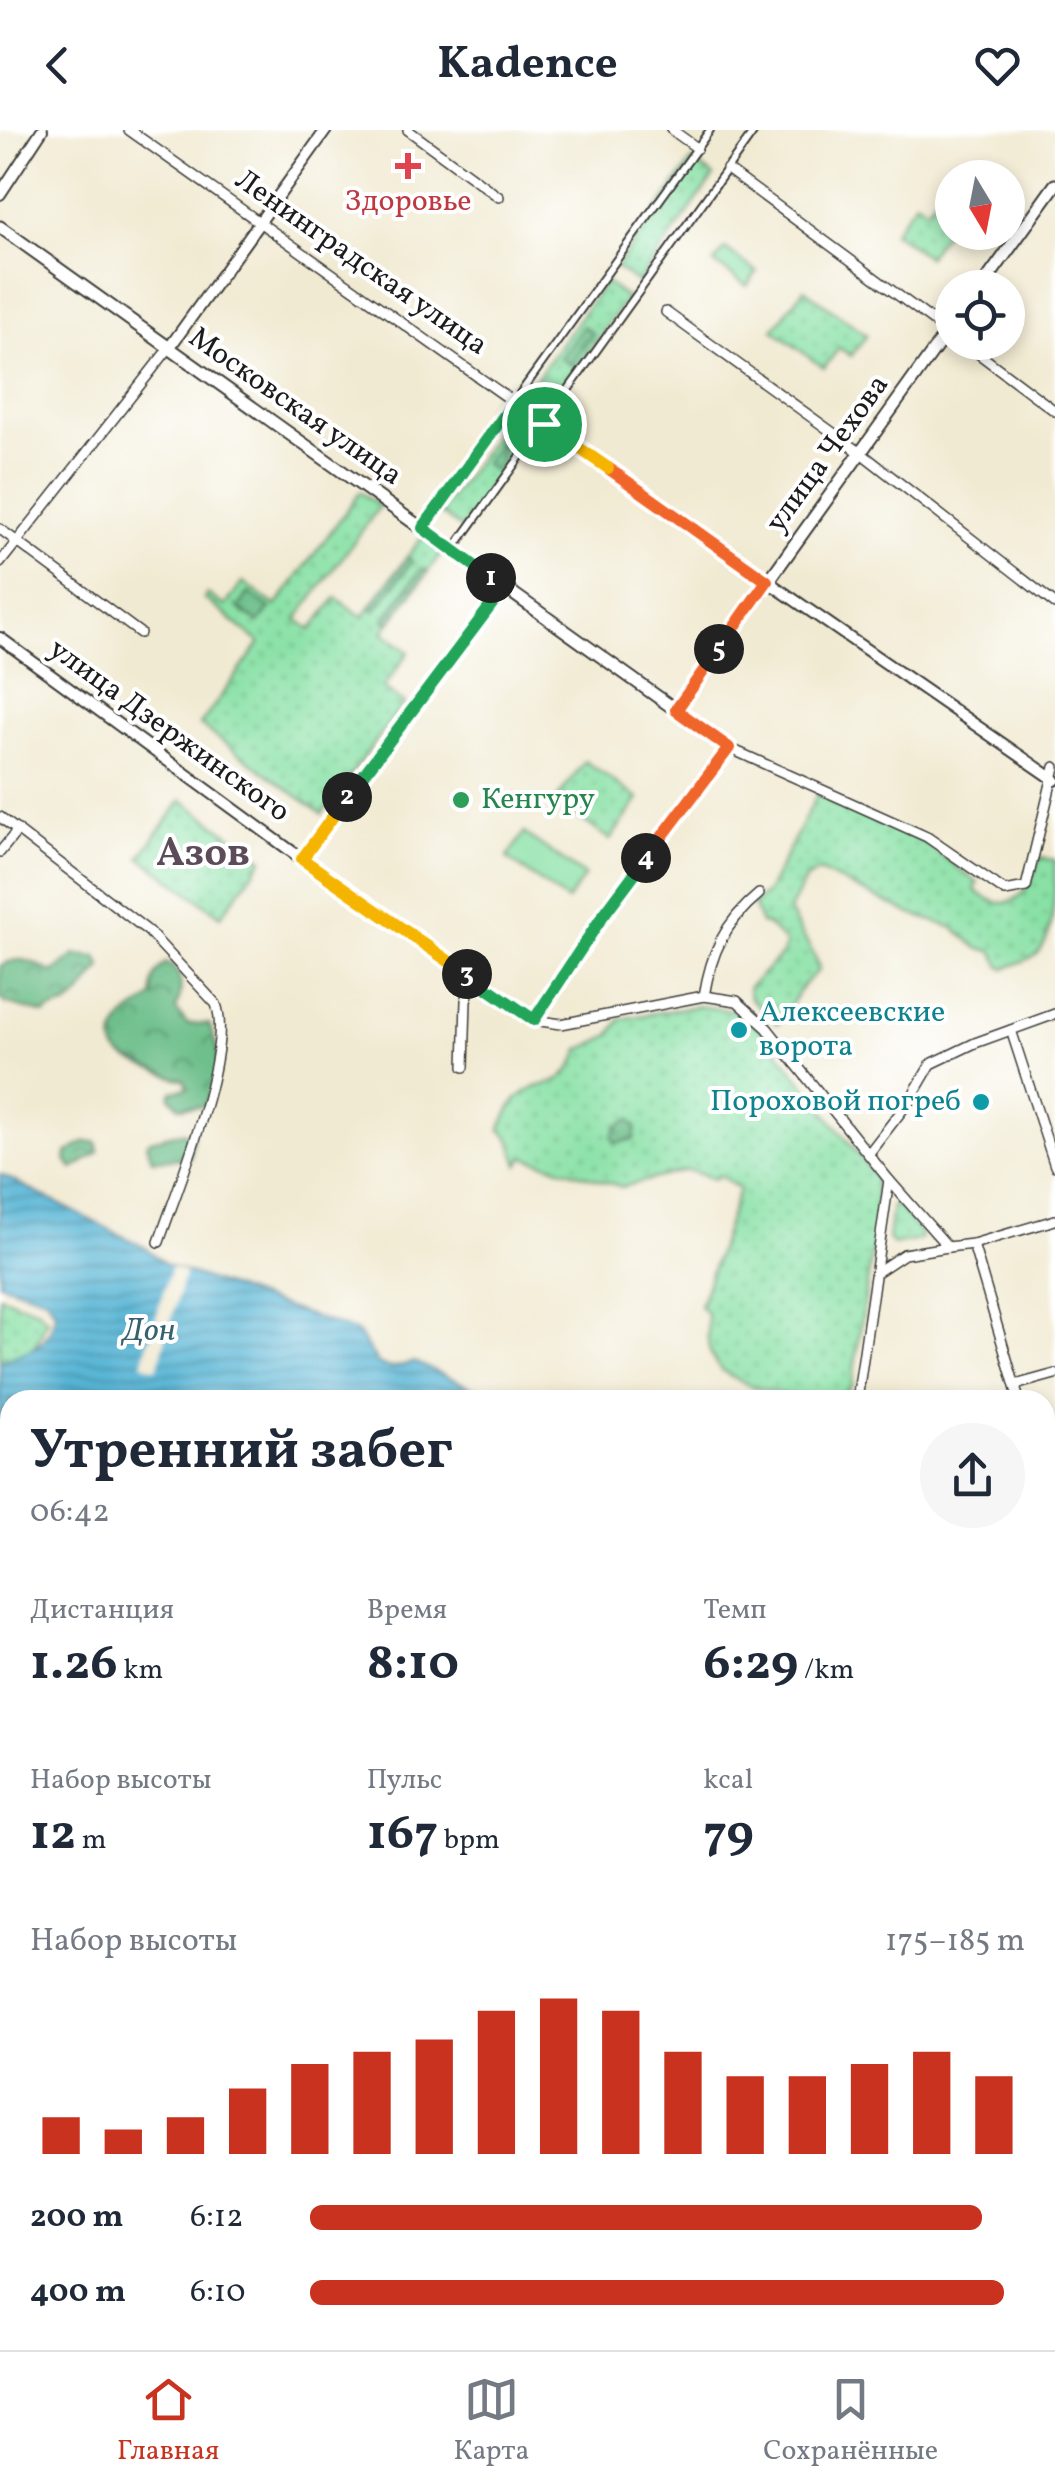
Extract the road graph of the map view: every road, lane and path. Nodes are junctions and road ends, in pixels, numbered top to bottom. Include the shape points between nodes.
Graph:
1 (42, 130) edge
2 (129, 130) edge
3 (326, 130) edge
4 (408, 130) edge
5 (672, 130) edge
6 (710, 130) edge
7 (754, 130) edge
8 (697, 148) junction
9 (726, 169) junction
10 (1055, 184) edge
11 (0, 194) edge
12 (499, 197) dead end
13 (258, 221) junction
14 (0, 227) edge
15 (993, 270) edge
16 (666, 312) dead end
17 (935, 319) edge
18 (169, 348) junction
19 (935, 351) edge
20 (987, 360) edge
21 (514, 402) junction
22 (1055, 410) edge
23 (544, 424) junction
24 (860, 452) junction
25 (423, 528) junction
26 (0, 529) edge
27 (17, 542) junction
28 (453, 550) junction
29 (0, 564) edge
30 (767, 581) junction
31 (504, 588) junction
32 (1055, 604) edge
33 (140, 633) dead end
34 (0, 638) edge
35 (676, 710) junction
36 (729, 748) junction
37 (1054, 775) edge
38 (0, 816) edge
39 (18, 830) junction
40 (0, 852) edge
41 (302, 859) junction
42 (759, 894) dead end
43 (473, 978) junction
44 (704, 996) junction
45 (1055, 1014) edge
46 (534, 1020) junction
47 (1011, 1030) junction
48 (464, 1068) dead end
49 (870, 1153) junction
50 (1055, 1166) edge
51 (889, 1180) junction
52 (1055, 1220) edge
53 (159, 1242) dead end
54 (973, 1244) junction
55 (948, 1247) junction
56 (876, 1272) junction
57 (1055, 1374) edge
58 (1015, 1385) junction
59 (858, 1390) edge
60 (1016, 1390) edge

1 - 11 street
2 - 13 street, Ленинградская улица
3 - 13 street
4 - 12 street
5 - 8 street
6 - 8 street
7 - 9 street
8 - 21 street
9 - 17 street
9 - 23 street
10 - 15 main road
13 - 18 street
13 - 21 street, Ленинградская улица
14 - 18 main road, Московская улица
16 - 24 street
18 - 25 main road, Московская улица
18 - 27 street
19 - 24 main road, улица Чехова
20 - 22 street
21 - 23 street, Ленинградская улица
21 - 25 street
23 - 28 street
23 - 30 street, Ленинградская улица
24 - 30 main road, улица Чехова
24 - 32 street
25 - 28 main road, Московская улица
26 - 27 street
27 - 29 street
27 - 33 street
28 - 31 main road, Московская улица
30 - 35 main road, улица Чехова
30 - 37 street, Ленинградская улица
31 - 35 main road, Московская улица
31 - 41 street
34 - 41 street, улица Дзержинского
35 - 36 street, Московская улица
36 - 37 street, Московская улица via 927,837 1005,890 1026,887
36 - 46 street
38 - 39 street
39 - 40 street
39 - 53 street via 148,930 216,1004 221,1018 204,1106
41 - 43 street, улица Дзержинского
42 - 44 street via 723,931
43 - 46 street, улица Дзержинского
43 - 48 street
44 - 46 street via 561,1024
44 - 49 street via 737,1001 778,1040
45 - 47 street
47 - 49 street via 931,1064
47 - 50 street
49 - 51 street
51 - 55 street
51 - 56 street
52 - 54 street
54 - 55 street
54 - 58 street
55 - 56 street via 904,1254
56 - 59 street
57 - 58 street
58 - 60 street

